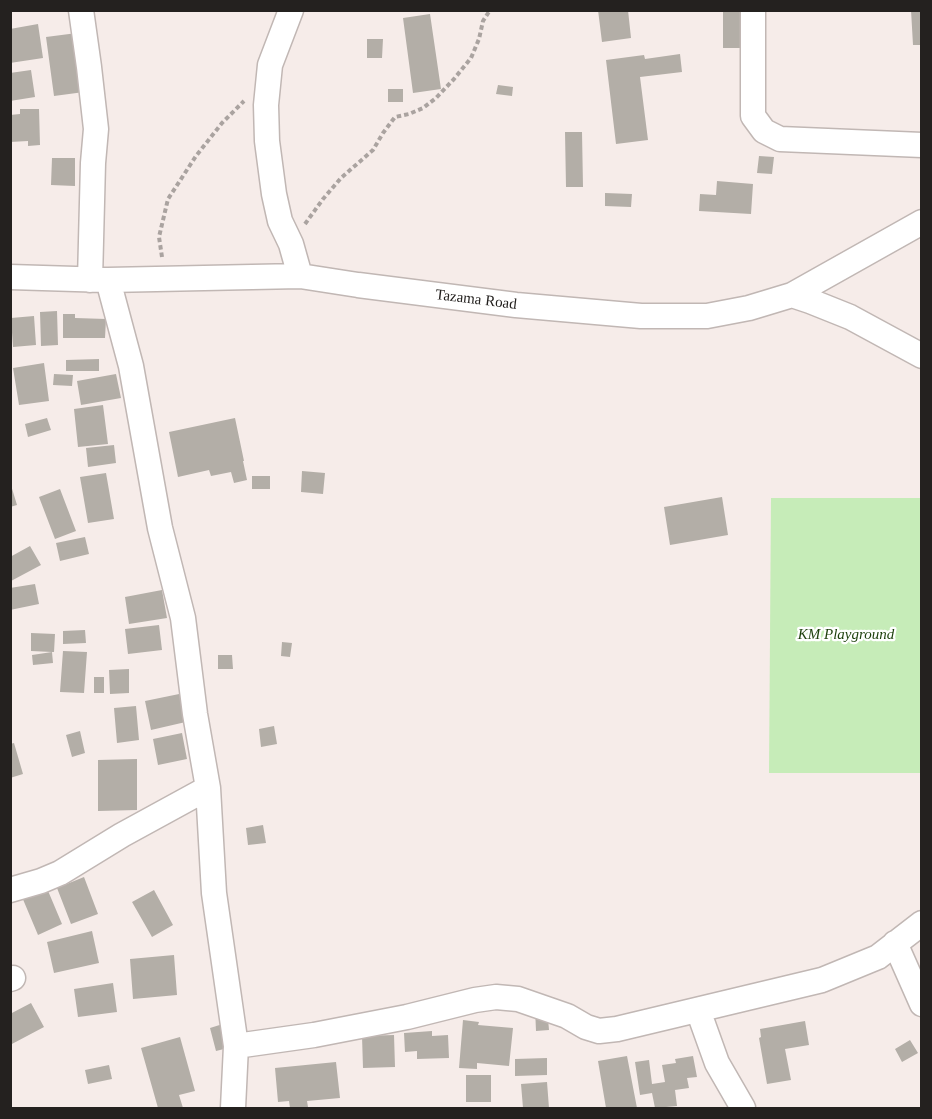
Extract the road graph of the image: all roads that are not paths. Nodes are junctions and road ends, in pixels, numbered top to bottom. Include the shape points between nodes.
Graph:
1 (81, 10) edge
2 (291, 10) edge
3 (753, 10) edge
4 (921, 144) edge
5 (921, 222) edge
6 (300, 276) junction
7 (10, 278) edge
8 (99, 280) junction
9 (792, 295) junction
10 (921, 356) edge
11 (208, 788) junction
12 (10, 890) edge
13 (921, 923) edge
14 (895, 944) junction
15 (921, 1004) edge
16 (698, 1010) junction
17 (236, 1046) junction
18 (233, 1108) edge
19 (742, 1108) edge

1 - 8 street via 96,129 93,163
2 - 6 street via 270,65 266,105 274,194
3 - 4 street via 753,116 764,131 780,139
5 - 9 street, Tazama Road
6 - 8 street, Tazama Road
6 - 9 street, Tazama Road via 516,305 641,316 706,316
7 - 8 street, Tazama Road
8 - 11 street via 130,366 160,528 183,618
9 - 10 street via 850,318
11 - 12 street via 60,873
11 - 17 street via 214,893
13 - 14 street
14 - 15 street
14 - 16 street via 878,957 822,980
16 - 17 street via 599,1031 518,999 496,997 408,1017
16 - 19 street via 717,1063
17 - 18 street

